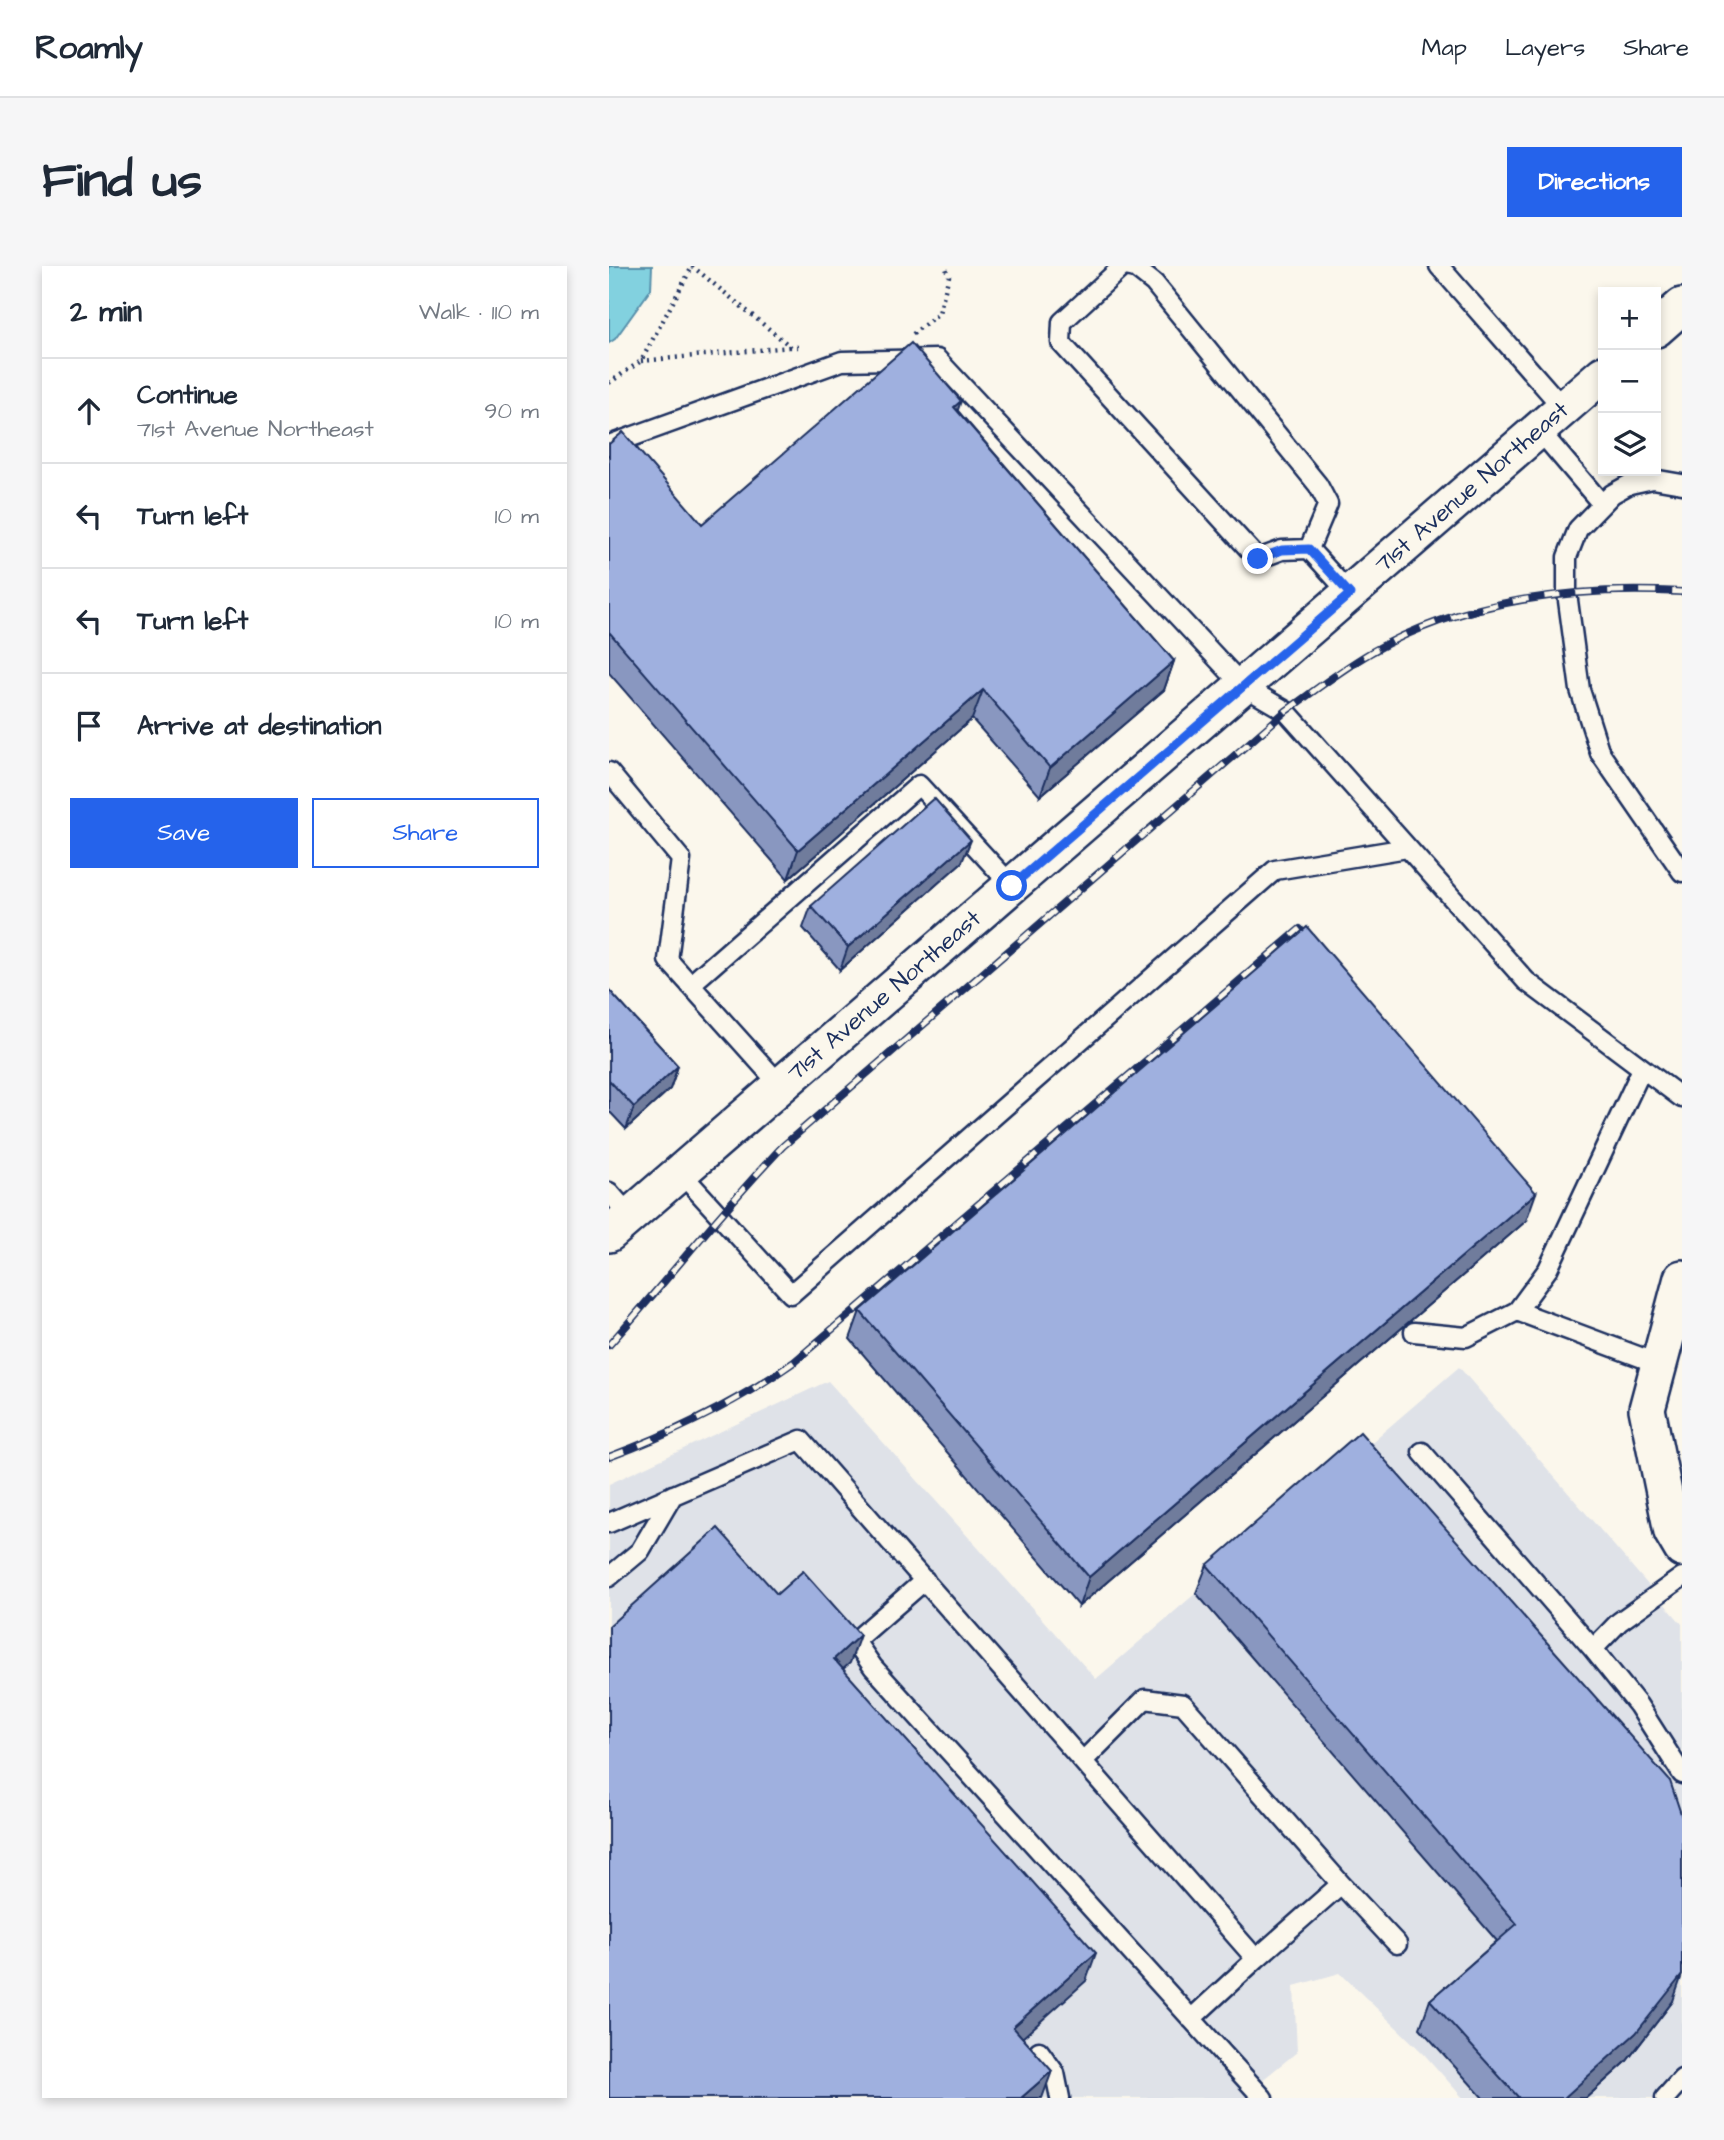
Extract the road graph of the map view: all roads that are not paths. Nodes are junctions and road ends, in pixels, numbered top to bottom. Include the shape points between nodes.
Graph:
1 (1124, 266) edge
2 (1439, 266) edge
3 (1682, 306) edge
4 (1661, 325) edge
5 (1598, 378) edge
6 (1551, 419) junction
7 (609, 445) edge
8 (1682, 484) edge
9 (1601, 503) junction
10 (1309, 549) junction
11 (1350, 594) junction
12 (1243, 686) junction
13 (609, 772) edge
14 (1407, 848) junction
15 (1682, 872) edge
16 (1012, 886) junction
17 (690, 985) junction
18 (1642, 1069) junction
19 (781, 1086) junction
20 (1682, 1098) edge
21 (680, 1172) junction
22 (616, 1214) edge
23 (1682, 1278) edge
24 (1517, 1311) junction
25 (1415, 1332) dead end
26 (1659, 1364) junction
27 (1422, 1452) dead end
28 (673, 1495) junction
29 (609, 1522) edge
30 (1682, 1549) edge
31 (609, 1577) edge
32 (1682, 1577) edge
33 (925, 1580) junction
34 (1593, 1649) junction
35 (1084, 1760) junction
36 (1682, 1774) edge
37 (1341, 1884) junction
38 (1397, 1944) dead end
39 (1256, 1959) junction
40 (1191, 2019) junction
41 (1039, 2051) dead end
42 (1682, 2079) edge
43 (1060, 2098) edge
44 (1263, 2098) edge
45 (1665, 2098) edge

1 - 10 lane via 1135,268 1154,283 1318,485 1328,504
1 - 10 lane via 1062,322 1062,343 1258,559 1282,550
2 - 6 lane
3 - 4 street
5 - 6 street, 71st Avenue Northeast
6 - 9 lane
6 - 11 street, 71st Avenue Northeast
7 - 12 lane via 842,361 937,359
8 - 9 lane via 1653,479 1630,484
9 - 15 lane via 1578,529 1567,557 1567,593 1580,690 1600,753
10 - 11 lane
11 - 12 street, 71st Avenue Northeast
12 - 14 lane via 1286,711
12 - 16 street, 71st Avenue Northeast
13 - 17 lane via 681,859 668,960
14 - 18 lane via 1526,981
14 - 21 lane via 1275,870 790,1294
16 - 17 lane via 919,785
16 - 19 street, 71st Avenue Northeast
17 - 19 lane
18 - 20 lane
18 - 24 lane via 1548,1269
19 - 21 street, 71st Avenue Northeast
21 - 22 street, 71st Avenue Northeast
23 - 26 street
24 - 25 lane via 1466,1337
24 - 26 lane
26 - 30 street via 1647,1409 1672,1532
27 - 34 lane
28 - 29 lane
28 - 31 lane via 640,1551
28 - 33 lane via 801,1440
32 - 34 lane via 1619,1622
33 - 35 lane
33 - 40 lane via 855,1641 873,1667
34 - 36 lane via 1638,1705
35 - 37 lane via 1145,1699 1183,1704
35 - 39 lane
37 - 38 lane
37 - 39 lane
39 - 40 lane
40 - 44 lane
41 - 43 lane via 1055,2073
42 - 45 lane

